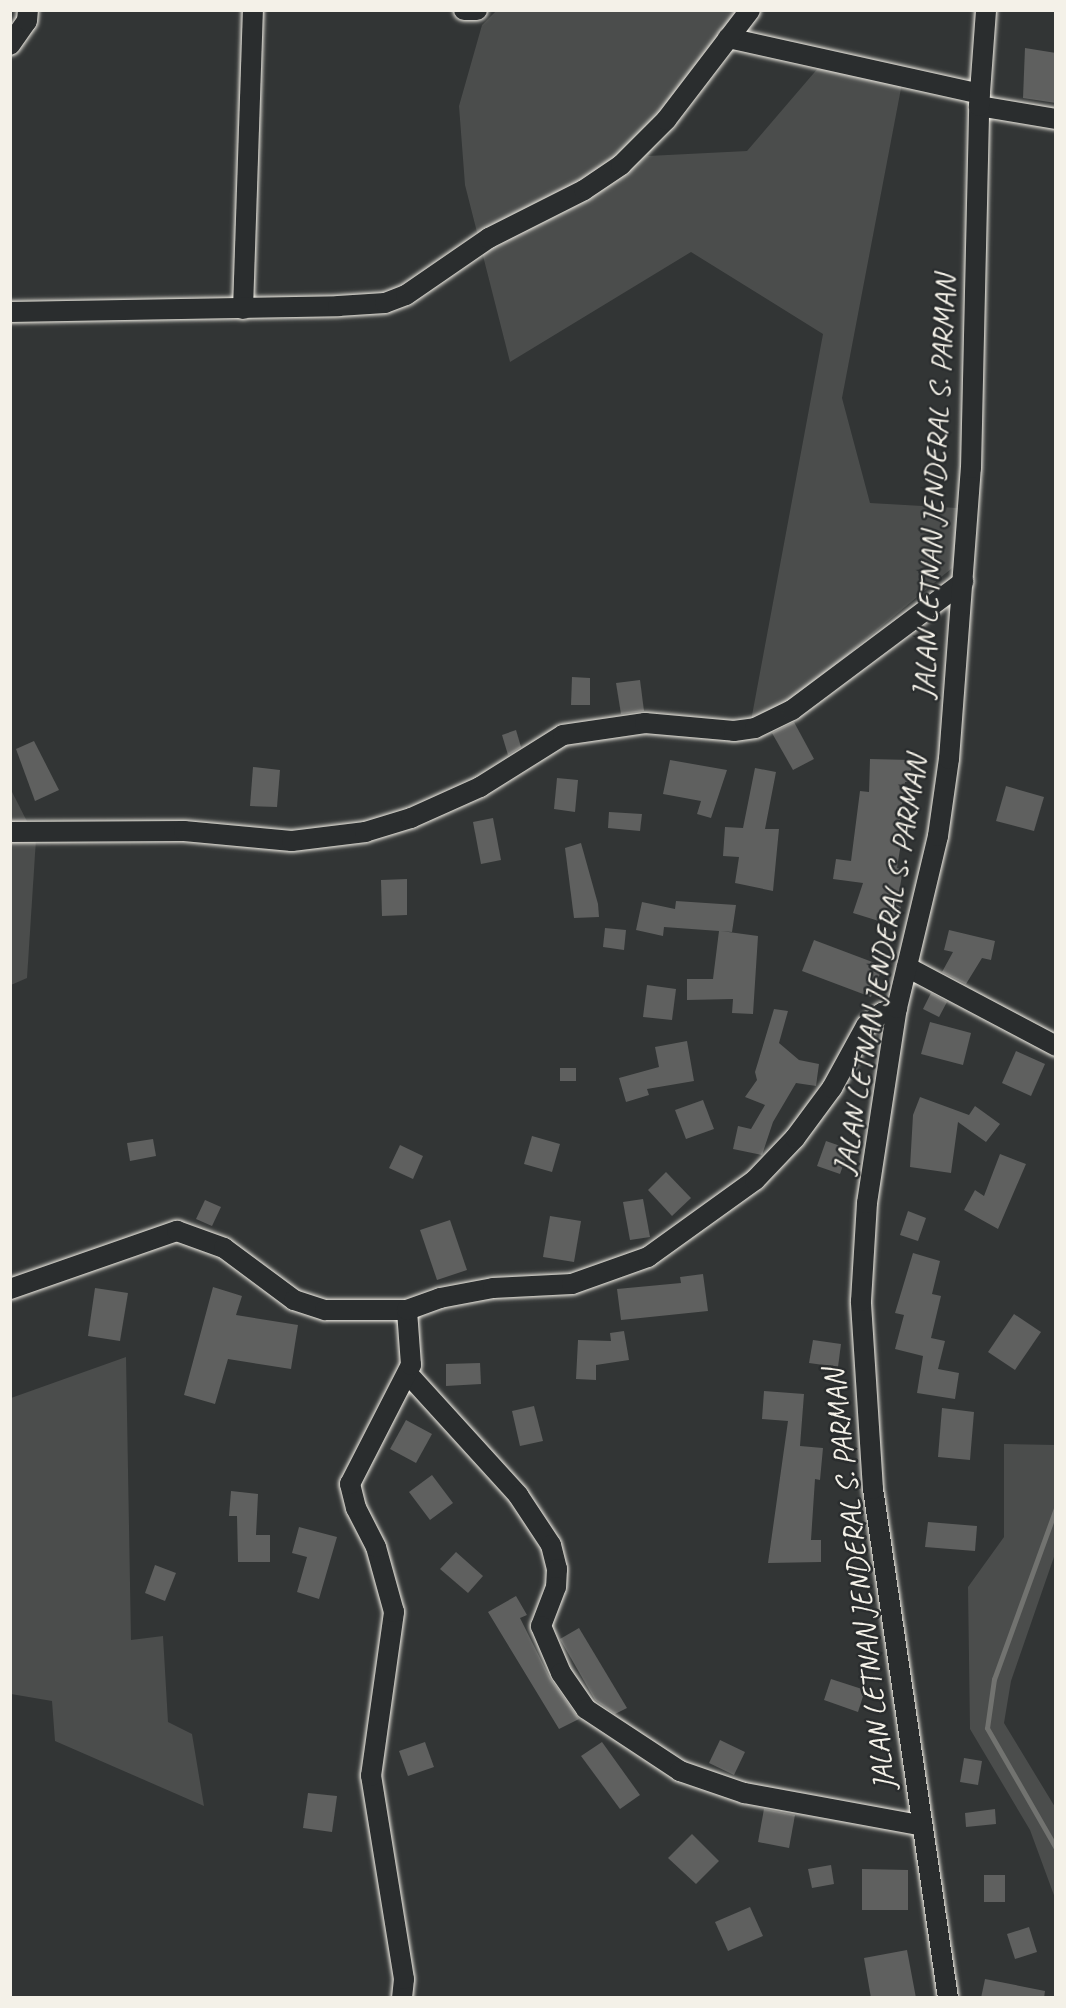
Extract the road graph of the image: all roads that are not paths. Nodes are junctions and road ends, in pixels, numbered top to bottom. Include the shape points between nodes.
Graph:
1 (28, 10) edge
2 (253, 10) edge
3 (464, 10) edge
4 (477, 10) edge
5 (750, 10) edge
6 (986, 10) edge
7 (728, 38) junction
8 (10, 45) edge
9 (980, 100) junction
10 (1056, 119) edge
11 (243, 309) junction
12 (10, 312) edge
13 (963, 582) junction
14 (10, 832) edge
15 (907, 968) junction
16 (897, 1008) junction
17 (1056, 1046) edge
18 (10, 1289) edge
19 (407, 1310) junction
20 (408, 1374) junction
21 (919, 1826) junction
22 (402, 1998) edge
23 (948, 1998) edge

1 - 8 street via 27,21
2 - 11 street
3 - 4 street
5 - 7 street
6 - 9 street, JALAN LETNAN JENDERAL S. PARMAN
7 - 9 street
7 - 11 street via 666,120 621,165 584,190 489,238 406,295 385,303
9 - 10 street
9 - 13 street, JALAN LETNAN JENDERAL S. PARMAN via 971,468
11 - 12 street
13 - 14 street via 800,705 755,728 734,731 645,723 563,735 480,787 411,818 365,832 292,841 184,831
13 - 15 street, JALAN LETNAN JENDERAL S. PARMAN via 949,759 938,836
15 - 16 street, JALAN LETNAN JENDERAL S. PARMAN
15 - 17 street
16 - 19 street via 866,1026 832,1088 795,1138 755,1180 648,1257 572,1284 493,1288 440,1298
16 - 21 street, JALAN LETNAN JENDERAL S. PARMAN via 867,1203 861,1301 873,1489
18 - 19 street via 177,1232 224,1248 294,1300 325,1310
19 - 20 street via 412,1335
20 - 21 street via 518,1495 551,1545 558,1569 556,1587 541,1626 561,1673 586,1709 680,1771 744,1793
20 - 22 street via 350,1484 384,1571 394,1612 371,1776 404,1979
21 - 23 street, JALAN LETNAN JENDERAL S. PARMAN

